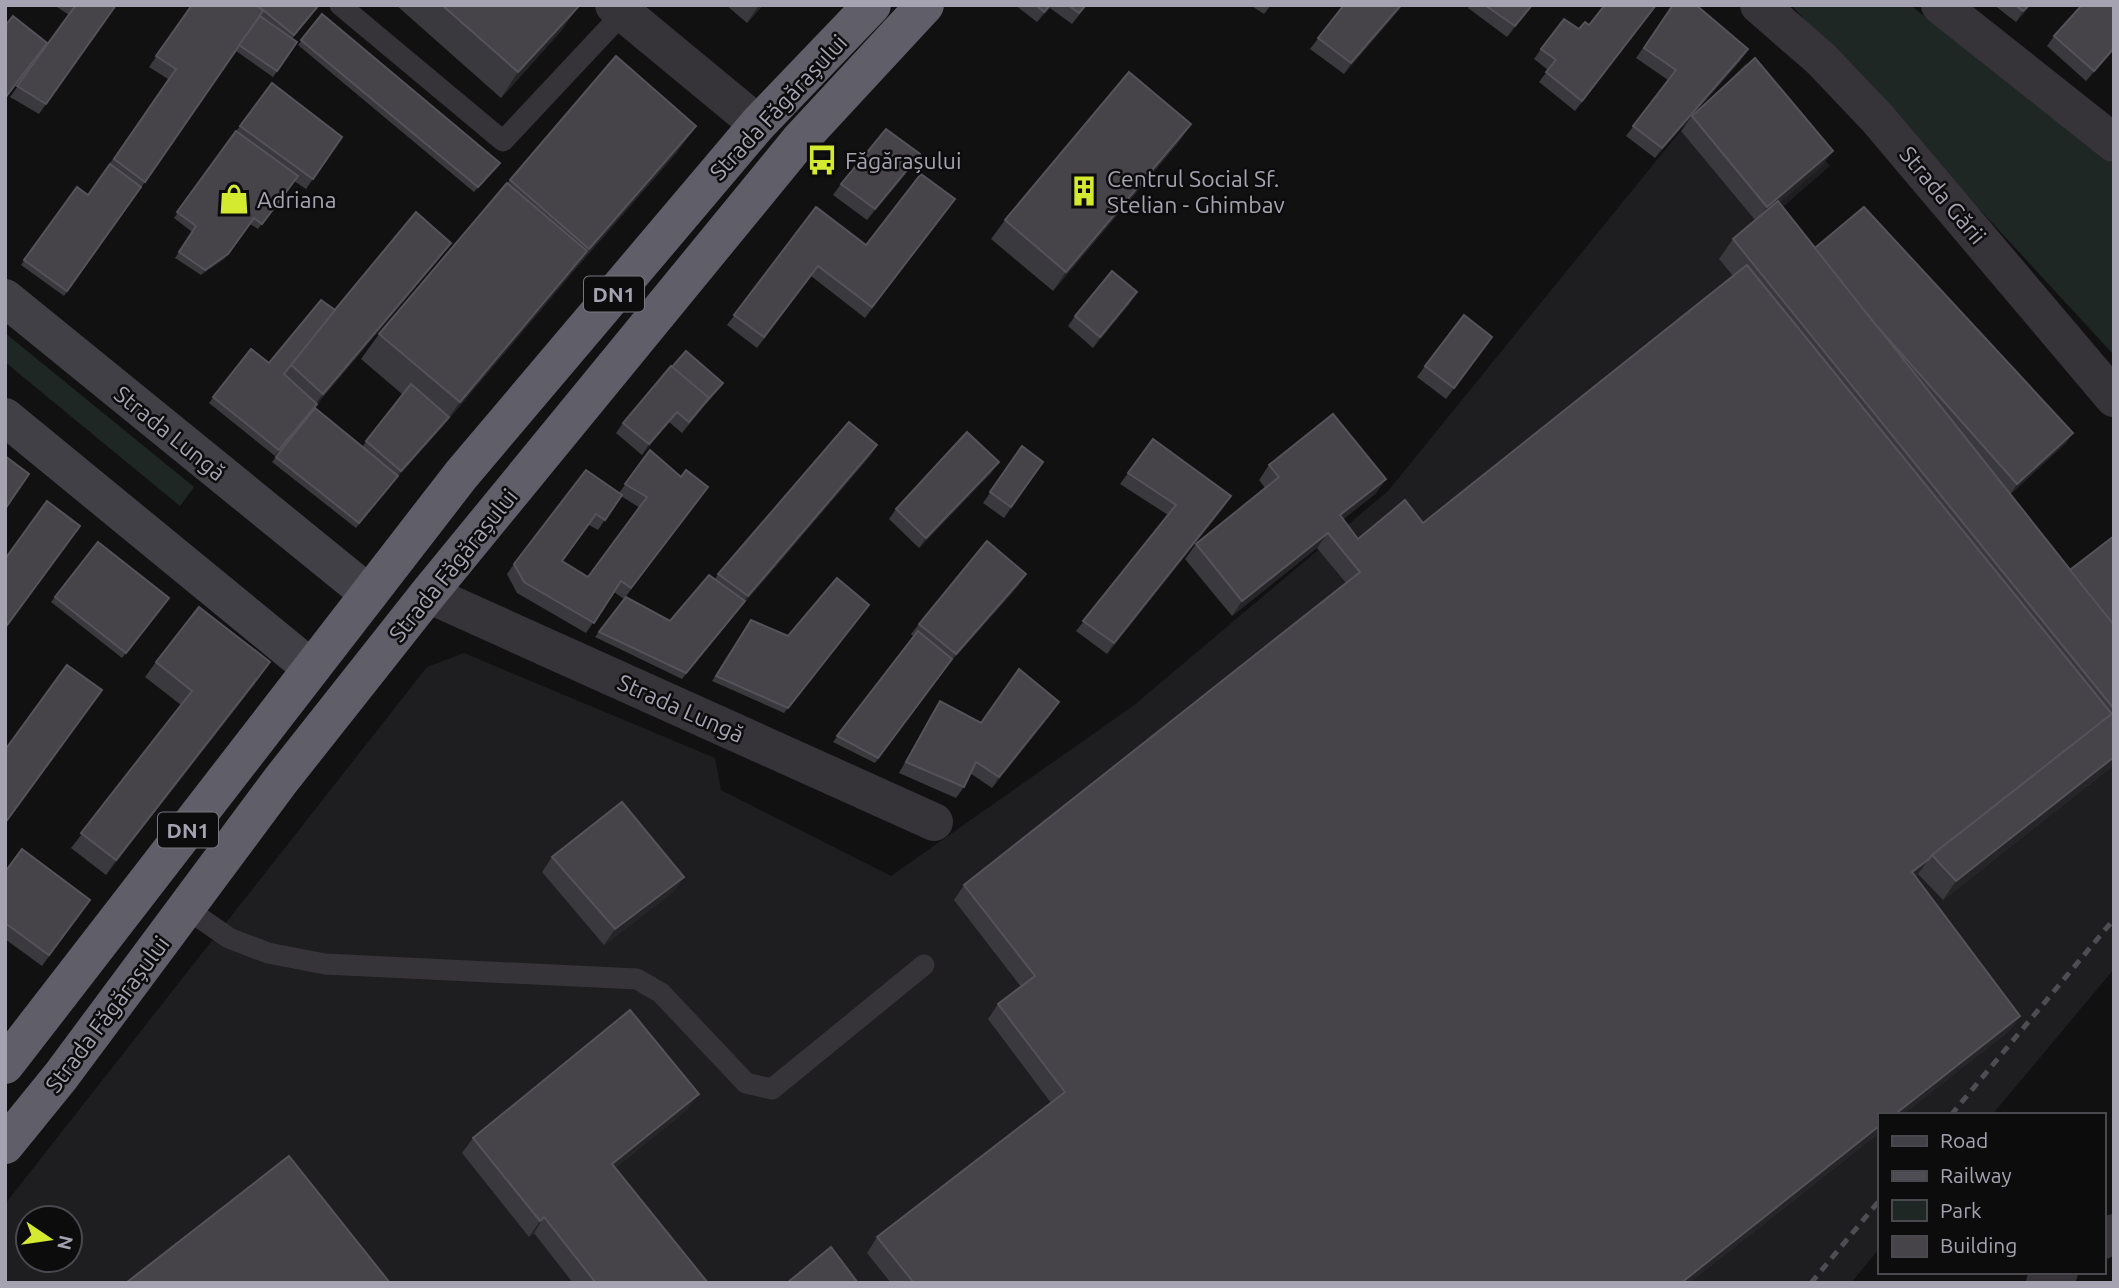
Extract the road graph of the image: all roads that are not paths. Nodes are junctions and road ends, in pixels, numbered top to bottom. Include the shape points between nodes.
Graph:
1 (340, 5) edge
2 (872, 5) edge
3 (925, 5) edge
4 (1759, 5) edge
5 (1940, 5) edge
6 (619, 9) edge
7 (758, 124) junction
8 (2114, 143) edge
9 (5, 298) edge
10 (2114, 398) edge
11 (5, 417) edge
12 (369, 594) junction
13 (428, 594) junction
14 (311, 668) junction
15 (934, 822) dead end
16 (187, 909) junction
17 (924, 965) dead end
18 (5, 1065) edge
19 (5, 1145) edge

1 - 6 lane via 503,141
2 - 7 highway, Strada Făgărașului / DN1
3 - 13 highway, Strada Făgărașului / DN1 via 799,141
4 - 10 street, Strada Gării via 1821,59 1878,119
5 - 8 street
6 - 7 street
7 - 12 highway, Strada Făgărașului / DN1 via 461,475
9 - 12 street, Strada Lungă
11 - 14 street
12 - 14 highway, Strada Făgărașului / DN1
13 - 15 street, Strada Lungă
13 - 16 highway, Strada Făgărașului / DN1 via 281,780
14 - 18 highway, Strada Făgărașului / DN1
16 - 17 lane via 229,938 268,953 325,964 637,979 661,993 746,1083 772,1089
16 - 19 highway, Strada Făgărașului / DN1

